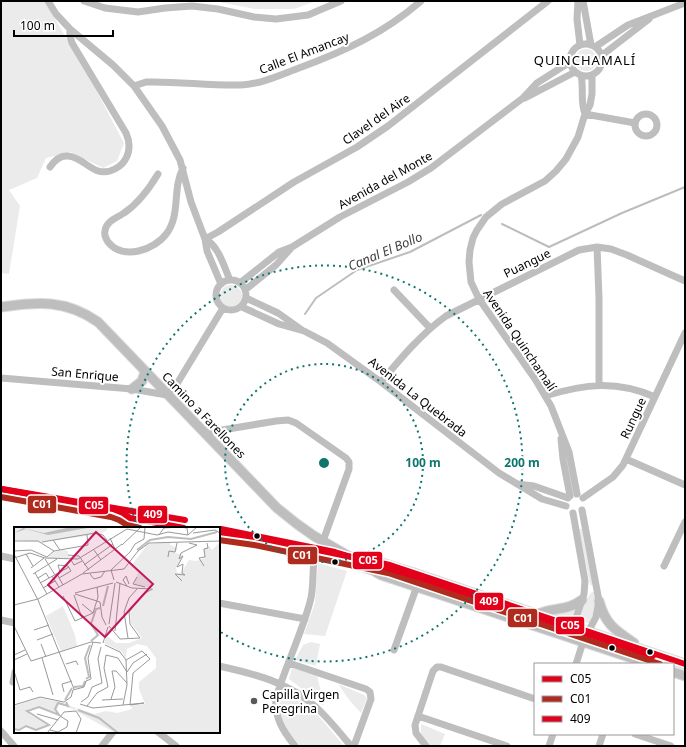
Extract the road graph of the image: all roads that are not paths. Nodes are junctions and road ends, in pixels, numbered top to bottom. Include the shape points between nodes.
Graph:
1 (48, 1) edge
2 (84, 1) edge
3 (341, 1) edge
4 (421, 1) edge
5 (548, 1) edge
6 (578, 1) edge
7 (583, 1) edge
8 (685, 2) edge
9 (650, 17) junction
10 (70, 29) junction
11 (580, 45) junction
12 (593, 46) junction
13 (601, 56) junction
14 (570, 62) junction
15 (578, 74) junction
16 (592, 75) junction
17 (134, 86) junction
18 (523, 98) junction
19 (585, 114) junction
20 (635, 123) dead end
21 (50, 167) dead end
22 (183, 168) junction
23 (158, 174) dead end
24 (205, 239) junction
25 (292, 247) junction
26 (597, 247) junction
27 (230, 280) junction
28 (685, 281) edge
29 (240, 283) junction
30 (221, 284) junction
31 (246, 290) junction
32 (394, 290) dead end
33 (246, 298) junction
34 (479, 299) junction
35 (1, 307) edge
36 (242, 307) junction
37 (223, 308) junction
38 (430, 328) junction
39 (304, 331) junction
40 (685, 333) edge
41 (146, 372) junction
42 (1, 378) edge
43 (381, 382) junction
44 (599, 384) junction
45 (132, 389) junction
46 (167, 394) junction
47 (546, 396) junction
48 (656, 397) junction
49 (204, 434) junction
50 (626, 459) junction
51 (517, 484) junction
52 (685, 485) edge
53 (1, 489) edge
54 (575, 496) junction
55 (1, 497) edge
56 (566, 506) junction
57 (582, 510) junction
58 (573, 513) junction
59 (130, 518) junction
60 (685, 522) edge
61 (162, 526) edge
62 (173, 527) edge
63 (220, 532) edge
64 (220, 537) edge
65 (323, 541) junction
66 (315, 553) junction
67 (1, 556) edge
68 (349, 556) junction
69 (14, 559) edge
70 (664, 566) dead end
71 (382, 575) junction
72 (417, 586) junction
73 (597, 596) junction
74 (583, 597) junction
75 (220, 603) edge
76 (538, 614) junction
77 (305, 619) junction
78 (1, 620) edge
79 (14, 623) edge
80 (579, 628) junction
81 (589, 632) junction
82 (583, 642) junction
83 (394, 650) dead end
84 (646, 650) junction
85 (628, 660) edge
86 (289, 663) junction
87 (576, 663) edge
88 (644, 663) edge
89 (685, 664) edge
90 (220, 666) edge
91 (674, 672) edge
92 (685, 676) edge
93 (14, 677) edge
94 (13, 682) dead end
95 (281, 683) junction
96 (534, 699) edge
97 (418, 716) junction
98 (1, 731) edge
99 (112, 733) edge
100 (159, 733) edge
101 (553, 735) edge
102 (603, 735) edge
103 (638, 735) edge
104 (105, 745) edge
105 (14, 746) edge
106 (176, 746) edge
107 (295, 746) edge
108 (352, 746) edge
109 (426, 746) edge
110 (507, 746) edge
111 (549, 746) edge
112 (599, 746) edge
113 (671, 746) edge

1 - 10 street
2 - 3 street via 105,8 138,12 192,6 276,19 308,15
4 - 17 street, Calle El Amancay via 392,24 356,45 264,81 237,85 146,82
5 - 24 street, Clavel del Aire via 388,126
6 - 11 street via 577,24
7 - 12 street
8 - 9 street
9 - 12 street via 628,25
9 - 13 street
10 - 17 street
10 - 21 street via 72,42 126,133 129,151 123,162 109,171 96,170 69,156 60,158
11 - 12 street
11 - 14 street via 571,54
12 - 13 street
13 - 16 street via 600,67
14 - 15 street
14 - 18 street, Avenida del Monte via 537,84
15 - 16 street
15 - 18 street, Avenida del Monte
15 - 19 street, Avenida Quinchamalí via 583,89 582,106
16 - 19 street, Avenida Quinchamalí via 591,102
17 - 22 street via 162,126
18 - 25 street, Avenida del Monte via 431,168
19 - 20 street
19 - 34 street, Avenida Quinchamalí via 575,144 556,171 539,185 497,207 477,230 471,244 469,262 471,282
22 - 23 street via 178,180 175,217 164,237 155,245 137,251 127,252 112,246 105,238 104,230 109,221 137,203
22 - 24 street via 191,202
24 - 27 street via 215,248
24 - 30 street via 207,251
25 - 29 street, Avenida del Monte via 279,252
25 - 31 street, Avenida del Monte via 276,265
26 - 28 street, Puangue via 618,251
26 - 34 street, Puangue via 568,255
26 - 44 street
27 - 29 street
27 - 30 street
29 - 31 street
30 - 37 street via 216,296
31 - 33 street
32 - 38 street
33 - 36 street
33 - 39 street, Avenida La Quebrada via 284,316
34 - 38 street, Puangue
34 - 47 street, Avenida Quinchamalí
35 - 41 main road, Camino a Farellones via 48,303 75,309 104,327
36 - 37 street via 230,311
36 - 39 street, Avenida La Quebrada via 278,324
37 - 46 street via 175,386
38 - 43 street, Puangue
39 - 43 street, Avenida La Quebrada via 342,352
40 - 48 street, Rungue
41 - 45 main road via 142,382
41 - 46 main road, Camino a Farellones
42 - 45 street, San Enrique
43 - 51 street, Avenida La Quebrada
44 - 47 street via 576,387
44 - 48 street via 627,387
45 - 46 street, San Enrique
46 - 49 main road, Camino a Farellones
47 - 54 street, Avenida Quinchamalí via 570,458
48 - 50 street, Rungue
49 - 65 main road, Camino a Farellones via 277,508
49 - 65 street via 288,420 346,458 349,469
50 - 52 street
50 - 54 street, Rungue via 613,477
51 - 54 street, Avenida La Quebrada
51 - 56 street, Avenida La Quebrada via 542,499
53 - 59 street via 113,509
54 - 56 street
54 - 57 street via 585,504
55 - 59 street
56 - 58 street
57 - 58 street
57 - 73 street
58 - 74 street via 585,581
59 - 61 street
60 - 70 street
61 - 62 street
63 - 66 street via 250,536
64 - 66 street
65 - 68 main road, Camino a Farellones
66 - 68 street
66 - 71 street
66 - 77 street via 313,588
67 - 69 street
68 - 71 main road, Camino a Farellones
68 - 76 main road via 390,565
71 - 72 main road, Camino a Farellones
72 - 82 main road, Camino a Farellones
72 - 83 street
73 - 74 street via 590,590
73 - 81 street via 596,617
73 - 84 main road via 604,616 610,624
74 - 76 main road via 569,607
74 - 80 street via 577,615
75 - 77 street
76 - 80 main road
77 - 86 street
78 - 79 street
80 - 81 main road
80 - 82 street
81 - 82 street
81 - 84 main road
82 - 85 main road, Camino a Farellones
82 - 87 street
84 - 89 main road
85 - 88 main road, Camino a Farellones
86 - 95 street
86 - 108 street via 370,692 371,699
90 - 95 street
91 - 92 main road
93 - 94 street
95 - 107 street via 276,698 277,713 282,727
95 - 108 street via 316,707
96 - 97 street via 437,667 433,671
97 - 109 street via 416,731
97 - 110 street
98 - 105 street
99 - 104 street
100 - 106 street
101 - 111 street
102 - 112 street
103 - 113 street

